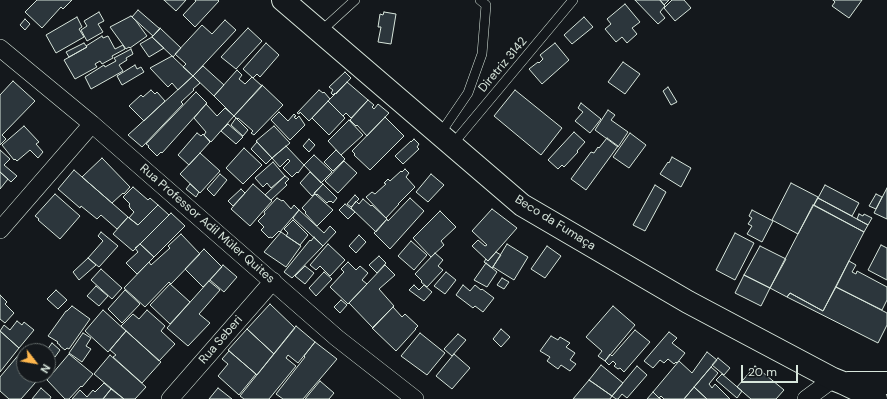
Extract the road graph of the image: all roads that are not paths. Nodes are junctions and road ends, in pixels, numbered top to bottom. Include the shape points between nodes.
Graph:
1 (283, 0) edge
2 (355, 0) edge
3 (480, 0) edge
4 (573, 0) edge
5 (320, 32) junction
6 (0, 48) edge
7 (92, 124) junction
8 (446, 140) junction
9 (0, 230) edge
10 (273, 281) junction
11 (838, 381) junction
12 (887, 383) edge
13 (170, 399) edge
14 (415, 399) edge
15 (806, 399) edge
16 (876, 399) edge

1 - 5 main road, Beco da Fumaça
2 - 5 lane
3 - 8 lane via 486,5 482,54 468,93
4 - 8 lane, Diretriz 3142
5 - 8 main road, Beco da Fumaça
6 - 7 street, Rua Professor Adil Müler Quites
7 - 9 street
7 - 10 street, Rua Professor Adil Müler Quites
8 - 11 main road, Beco da Fumaça via 522,205 688,302
10 - 13 street, Rua Seberi
10 - 14 street, Rua Professor Adil Müler Quites via 338,338
11 - 12 main road, Beco da Fumaça
11 - 15 street
11 - 16 main road, Beco da Fumaça

